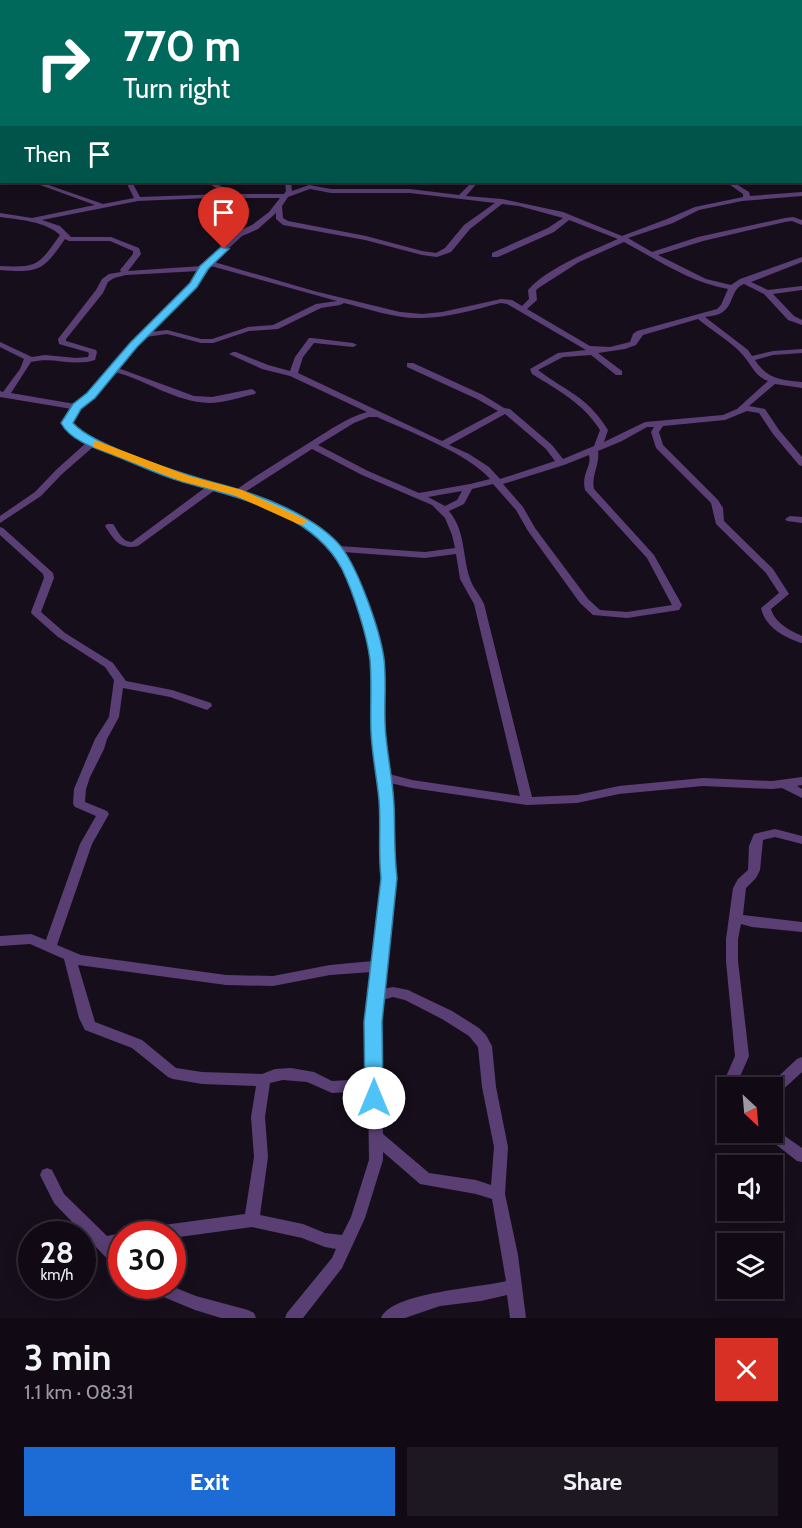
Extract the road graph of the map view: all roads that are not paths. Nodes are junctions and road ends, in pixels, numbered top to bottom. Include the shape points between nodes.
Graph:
1 (38, 183) edge
2 (130, 183) edge
3 (212, 183) edge
4 (288, 183) edge
5 (474, 183) edge
6 (731, 183) edge
7 (802, 194) edge
8 (287, 195) junction
9 (233, 196) junction
10 (461, 197) junction
11 (138, 199) junction
12 (746, 199) junction
13 (502, 201) junction
14 (100, 205) junction
15 (279, 207) junction
16 (0, 215) edge
17 (568, 217) junction
18 (32, 220) junction
19 (286, 223) junction
20 (802, 223) edge
21 (255, 227) junction
22 (63, 236) junction
23 (623, 238) junction
24 (495, 255) dead end
25 (652, 255) junction
26 (802, 259) edge
27 (206, 266) junction
28 (0, 268) edge
29 (126, 273) junction
30 (743, 281) junction
31 (732, 288) junction
32 (802, 288) edge
33 (766, 292) junction
34 (353, 303) junction
35 (522, 310) junction
36 (701, 318) junction
37 (802, 322) edge
38 (143, 336) junction
39 (0, 344) edge
40 (353, 345) dead end
41 (593, 351) junction
42 (802, 351) edge
43 (233, 354) dead end
44 (750, 359) junction
45 (29, 360) junction
46 (410, 365) dead end
47 (113, 369) junction
48 (619, 373) dead end
49 (293, 374) junction
50 (773, 381) junction
51 (802, 385) edge
52 (252, 392) dead end
53 (2, 395) edge
54 (77, 407) junction
55 (741, 409) junction
56 (502, 410) junction
57 (378, 414) junction
58 (660, 423) junction
59 (92, 443) junction
60 (312, 445) junction
61 (443, 445) junction
62 (596, 448) junction
63 (561, 463) junction
64 (802, 463) edge
65 (498, 481) junction
66 (213, 487) junction
67 (469, 488) junction
68 (238, 493) junction
69 (420, 495) junction
70 (444, 510) junction
71 (790, 519) dead end
72 (0, 520) edge
73 (802, 520) edge
74 (110, 526) dead end
75 (0, 530) edge
76 (336, 549) junction
77 (461, 549) junction
78 (802, 640) edge
79 (119, 681) junction
80 (207, 706) dead end
81 (383, 777) junction
82 (802, 781) edge
83 (785, 784) junction
84 (802, 794) edge
85 (527, 801) junction
86 (802, 840) edge
87 (736, 918) junction
88 (802, 927) edge
89 (0, 941) edge
90 (50, 945) junction
91 (70, 957) junction
92 (379, 966) junction
93 (376, 996) junction
94 (802, 1064) edge
95 (732, 1077) edge
96 (264, 1080) junction
97 (783, 1081) edge
98 (373, 1084) junction
99 (376, 1137) junction
100 (783, 1142) edge
101 (802, 1156) edge
102 (47, 1175) dead end
103 (498, 1194) junction
104 (252, 1220) junction
105 (186, 1229) edge
106 (108, 1243) edge
107 (347, 1243) junction
108 (104, 1244) junction
109 (108, 1248) edge
110 (514, 1285) junction
111 (185, 1299) edge
112 (248, 1318) edge
113 (293, 1318) edge
114 (389, 1318) edge
115 (518, 1318) edge

1 - 14 street
2 - 11 street
3 - 9 street
4 - 8 street
5 - 10 street
6 - 12 street via 747,193
7 - 12 street
8 - 9 street
8 - 10 street via 309,187
8 - 15 street
9 - 11 street
10 - 13 street
11 - 14 street
12 - 23 street via 697,208
13 - 17 street
13 - 19 street via 467,227 448,250 437,255
14 - 18 street
15 - 19 street via 280,219
15 - 21 street
16 - 18 street
17 - 23 street
17 - 24 street via 551,230
18 - 22 street via 57,228
19 - 21 street
20 - 25 street via 785,220
21 - 27 street via 239,234
22 - 28 street via 40,267
22 - 29 street via 73,240 111,239 136,249
23 - 25 street
23 - 35 street via 576,260 535,287 533,300
25 - 31 street via 710,284
26 - 30 street
27 - 29 street
27 - 34 street
27 - 38 street via 194,285
29 - 45 street via 105,281 62,339 90,350 92,358 76,361 46,356
30 - 31 street
30 - 33 street
31 - 36 street via 720,311
32 - 33 street
33 - 37 street via 791,318
34 - 35 street via 422,316 506,301
34 - 38 street via 323,304 279,325 248,329 213,341 167,332
35 - 41 street
36 - 41 street via 640,333 628,346
36 - 44 street
38 - 47 street
39 - 45 street
40 - 49 street via 312,339
41 - 48 street
41 - 62 street via 561,355 534,369 592,410 604,430
42 - 44 street
43 - 49 street
44 - 50 street via 760,373
45 - 53 street
46 - 56 street
47 - 52 street via 200,399
47 - 54 street
49 - 57 street
50 - 51 street
50 - 55 street
53 - 54 street
54 - 59 street via 67,423 69,428
55 - 58 street via 720,418
55 - 64 street via 762,411
56 - 61 street via 499,417 465,430
56 - 63 street via 549,447
57 - 60 street via 353,421
57 - 61 street
58 - 62 street via 645,425
58 - 78 street via 655,432 659,446 715,502 719,522 770,571 782,589 784,594 766,608 766,614
59 - 66 street
59 - 72 street via 46,487
60 - 68 street
60 - 69 street via 365,473
61 - 65 street via 476,462
62 - 63 street
62 - 65 street via 596,460 588,478 590,490 654,561 676,607 627,615 597,613 549,555
63 - 65 street
65 - 67 street
66 - 68 street
66 - 74 street via 135,544 121,542
67 - 69 street
67 - 70 street via 461,502
68 - 76 street via 317,530
69 - 70 street
70 - 77 street via 457,530
71 - 73 street
75 - 79 street via 48,573 37,614 60,636 112,667
76 - 77 street via 433,555
76 - 81 street via 358,594 377,658 377,720
77 - 85 street via 464,577 479,604
79 - 80 street
79 - 90 street via 114,717 80,789 80,804 103,813 86,844
81 - 85 street
81 - 92 street via 389,878
82 - 83 street
83 - 84 street
83 - 85 street via 703,782 640,787 577,799
86 - 87 street via 775,833 758,837 753,857 755,868 740,887
87 - 88 street
87 - 95 street via 732,961 742,1056
89 - 90 street via 31,939
90 - 91 street
91 - 92 street via 188,976 273,981
91 - 96 street via 90,1026 137,1044 161,1064 186,1077
92 - 93 street
93 - 98 street
93 - 103 street via 393,992 408,995 447,1015 481,1039 501,1147
94 - 97 street
96 - 98 street via 282,1074 308,1077 325,1086
96 - 104 street via 258,1117 261,1157
98 - 99 street
99 - 103 street via 425,1179 476,1186
99 - 107 street via 372,1178
100 - 101 street
102 - 108 street via 59,1200
103 - 110 street
104 - 105 street
104 - 107 street
106 - 108 street
107 - 113 street via 337,1263
108 - 109 street
110 - 114 street via 491,1294 446,1298
110 - 115 street
111 - 112 street

